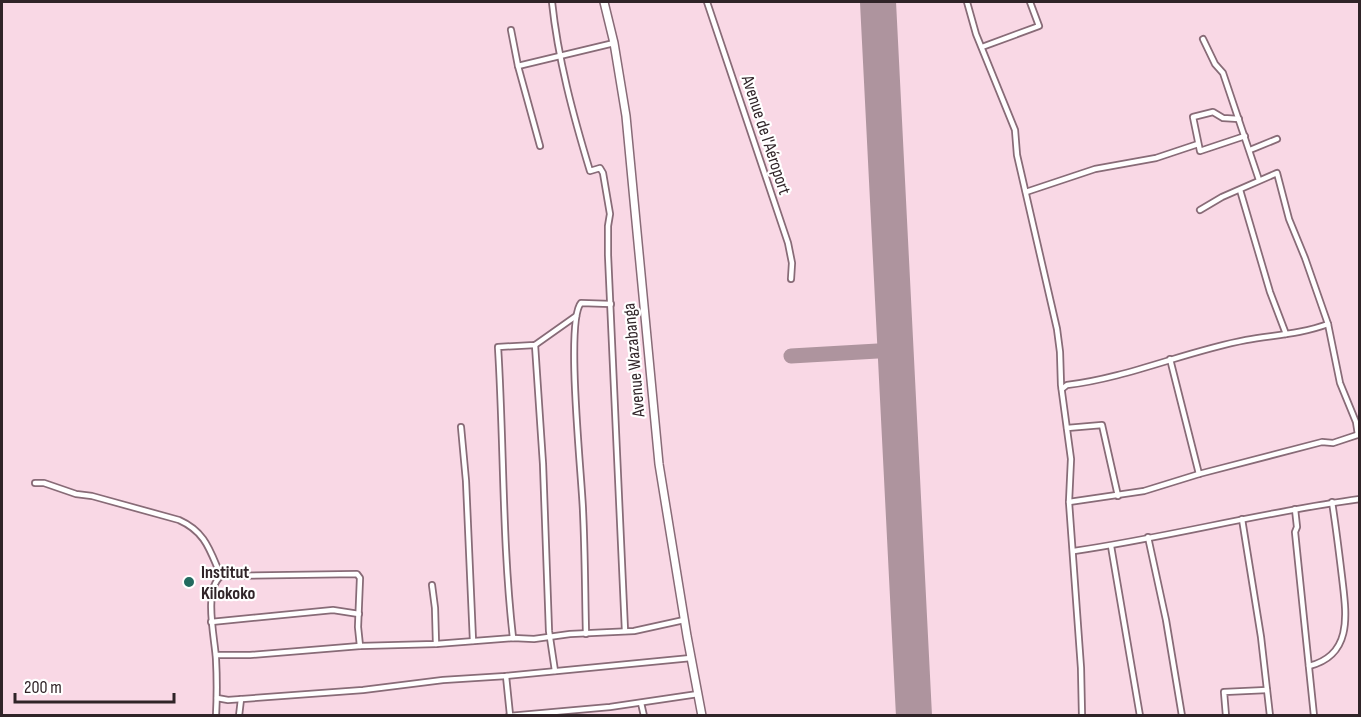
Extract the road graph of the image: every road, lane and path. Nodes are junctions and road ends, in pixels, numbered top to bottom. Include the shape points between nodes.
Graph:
1 (552, 2) edge
2 (604, 2) edge
3 (707, 2) edge
4 (967, 2) edge
5 (1030, 2) edge
6 (511, 30) dead end
7 (1203, 39) dead end
8 (614, 43) junction
9 (982, 47) junction
10 (561, 57) junction
11 (518, 66) junction
12 (1239, 119) junction
13 (1245, 136) junction
14 (1277, 139) dead end
15 (1198, 144) junction
16 (540, 146) dead end
17 (1250, 150) junction
18 (1259, 180) junction
19 (1240, 190) junction
20 (1026, 192) junction
21 (1200, 210) dead end
22 (791, 279) dead end
23 (611, 304) junction
24 (576, 316) junction
25 (1328, 324) junction
26 (1286, 334) junction
27 (535, 345) junction
28 (1170, 359) junction
29 (1062, 389) junction
30 (461, 427) dead end
31 (1067, 428) junction
32 (1359, 434) edge
33 (1199, 474) junction
34 (35, 483) dead end
35 (1118, 496) junction
36 (1359, 499) edge
37 (1069, 502) junction
38 (1332, 502) junction
39 (1295, 509) junction
40 (1242, 519) junction
41 (1148, 537) junction
42 (1111, 546) junction
43 (1074, 551) junction
44 (221, 576) junction
45 (432, 585) dead end
46 (359, 614) junction
47 (684, 620) junction
48 (211, 622) junction
49 (625, 631) junction
50 (586, 634) junction
51 (551, 637) junction
52 (513, 638) junction
53 (473, 641) junction
54 (436, 644) junction
55 (360, 646) junction
56 (216, 655) junction
57 (691, 658) junction
58 (1309, 666) junction
59 (555, 671) junction
60 (506, 676) junction
61 (1268, 690) junction
62 (698, 694) junction
63 (217, 698) junction
64 (240, 699) junction
65 (641, 703) junction
66 (610, 707) junction
67 (574, 713) edge
68 (510, 715) edge
69 (527, 715) edge
70 (216, 716) edge
71 (239, 716) edge
72 (611, 716) edge
73 (644, 716) edge
74 (702, 716) edge
75 (1082, 716) edge
76 (1140, 716) edge
77 (1182, 716) edge
78 (1226, 716) edge
79 (1270, 716) edge
80 (1314, 716) edge

1 - 10 street
2 - 8 main road, Avenue Wazabanga
3 - 22 street, Avenue de l'Aéroport via 788,243
4 - 9 street
5 - 9 street via 1039,26
6 - 11 street
7 - 12 street via 1223,74
8 - 10 street
8 - 47 main road, Avenue Wazabanga via 626,116 658,454
9 - 20 street via 1015,130
10 - 11 street
10 - 23 street via 590,171 602,169 606,185
11 - 16 street
12 - 13 street
12 - 15 street via 1223,118 1213,112 1192,117
13 - 15 street via 1200,151
13 - 17 street
14 - 17 street
15 - 20 street via 1156,158 1095,169
17 - 18 street
18 - 19 street
18 - 25 street via 1277,173 1289,219
19 - 21 street
19 - 26 street
20 - 29 street via 1057,329
23 - 24 street via 581,303
23 - 49 street
24 - 27 street
24 - 50 street
25 - 26 street
25 - 32 street via 1340,383
26 - 28 street
27 - 51 street
27 - 52 street via 498,347
28 - 29 street
28 - 33 street
29 - 31 street
30 - 53 street
31 - 35 street via 1102,425
31 - 37 street via 1071,459
32 - 33 street
33 - 35 street
34 - 44 street via 191,525 208,545
35 - 37 street
36 - 38 street
37 - 43 street
38 - 39 street
38 - 58 street via 1346,619 1336,649 1327,660
39 - 40 street
39 - 58 street
40 - 41 street
40 - 61 street
41 - 42 street
41 - 77 street
42 - 43 street
42 - 76 street
43 - 75 street
44 - 46 street via 357,574
44 - 48 street via 215,582
45 - 54 street
46 - 48 street via 333,610
46 - 55 street
47 - 49 street
47 - 57 main road, Avenue Wazabanga
48 - 56 street
49 - 50 street
50 - 51 street
51 - 52 street
51 - 59 street
52 - 53 street
53 - 54 street
54 - 55 street
55 - 56 street
56 - 63 street
57 - 59 street
57 - 62 main road, Avenue Wazabanga
58 - 80 street
59 - 60 street
60 - 64 street
60 - 68 street
61 - 78 street via 1224,692
61 - 79 street
62 - 65 street
62 - 74 main road, Avenue Wazabanga
63 - 64 street
63 - 70 street
64 - 71 street
65 - 66 street
65 - 73 street
66 - 67 street
66 - 72 street
67 - 69 street
68 - 69 street

